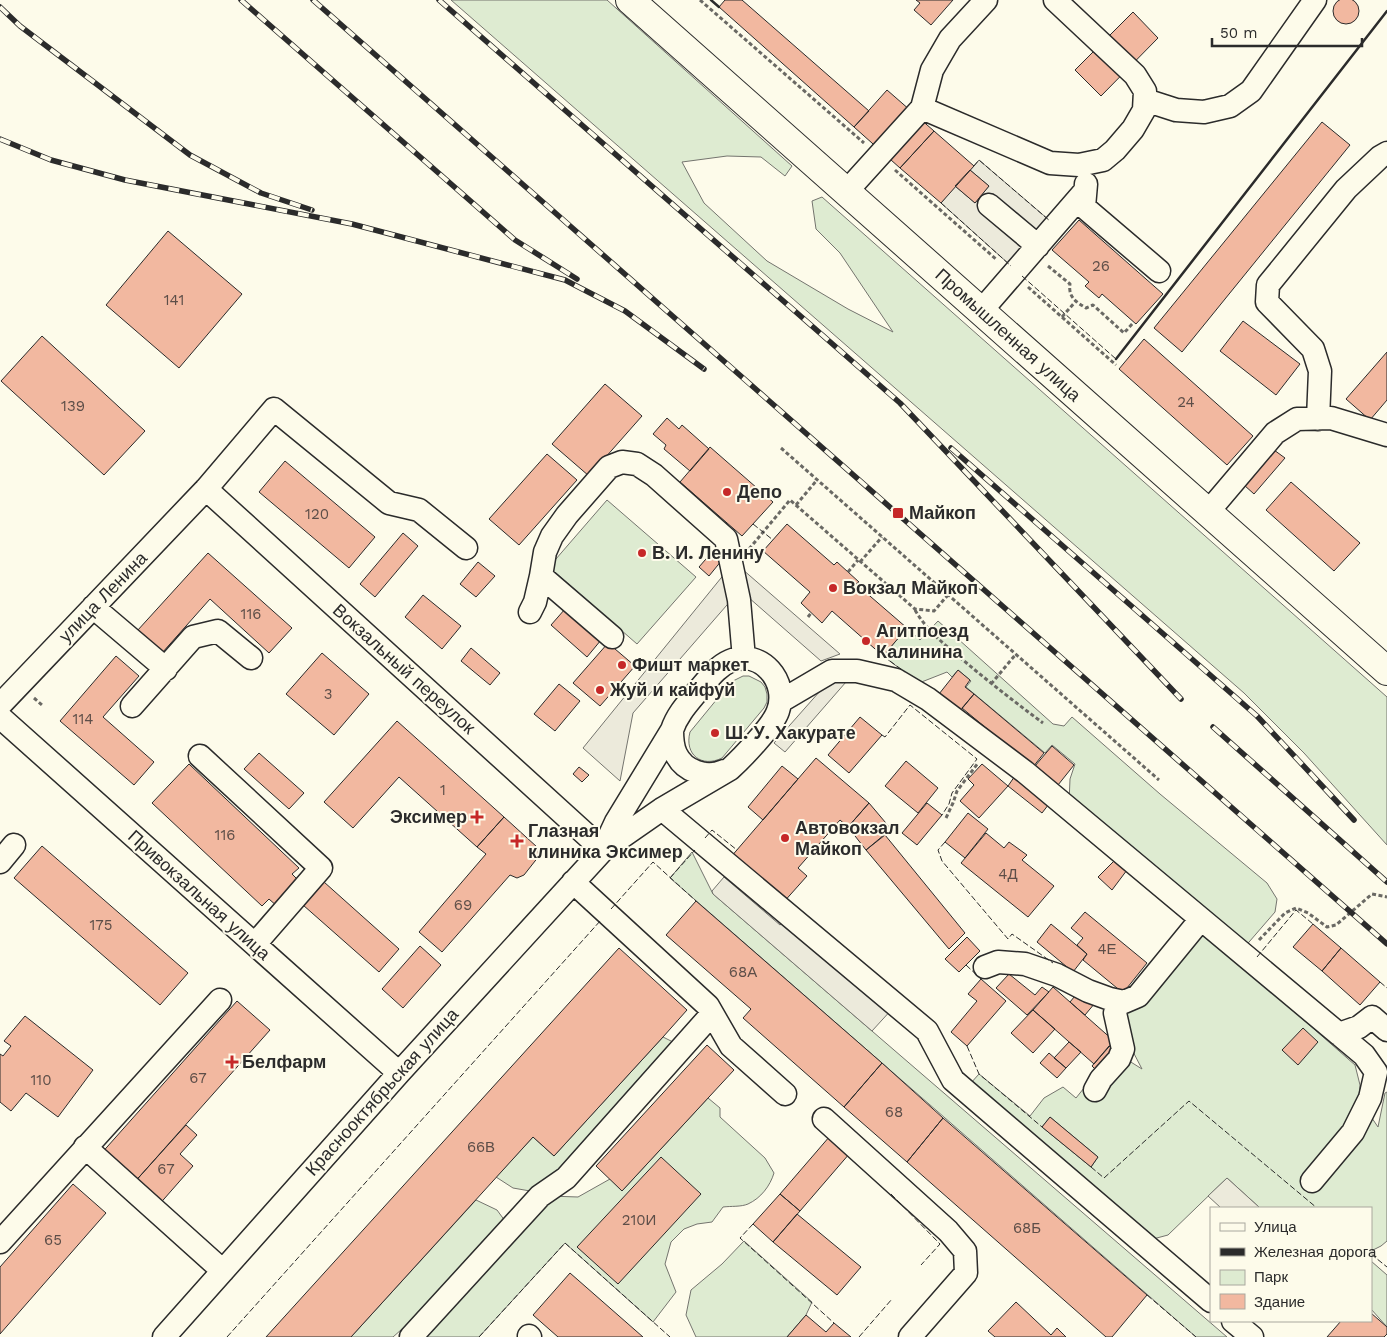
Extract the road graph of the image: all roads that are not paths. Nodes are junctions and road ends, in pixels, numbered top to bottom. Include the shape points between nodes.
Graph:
1 (630, 0) edge
2 (986, 0) edge
3 (1056, 0) edge
4 (1315, 0) edge
5 (1144, 100) junction
6 (922, 108) junction
7 (1387, 153) edge
8 (1087, 164) junction
9 (1085, 191) junction
10 (846, 192) junction
11 (989, 205) dead end
12 (1035, 249) junction
13 (1160, 271) dead end
14 (981, 311) junction
15 (1318, 418) junction
16 (1387, 435) edge
17 (206, 489) junction
18 (1208, 512) junction
19 (466, 548) dead end
20 (541, 576) junction
21 (94, 607) junction
22 (530, 612) dead end
23 (612, 637) dead end
24 (251, 658) dead end
25 (744, 659) junction
26 (166, 669) junction
27 (1387, 671) edge
28 (781, 701) junction
29 (0, 705) edge
30 (132, 706) dead end
31 (0, 717) edge
32 (672, 730) junction
33 (200, 756) dead end
34 (724, 771) junction
35 (662, 809) junction
36 (603, 850) junction
37 (573, 882) junction
38 (1200, 919) junction
39 (255, 944) junction
40 (985, 967) dead end
41 (220, 1000) dead end
42 (1119, 1001) junction
43 (712, 1014) junction
44 (1387, 1030) edge
45 (1339, 1034) junction
46 (398, 1073) junction
47 (1095, 1090) dead end
48 (785, 1094) dead end
49 (824, 1119) dead end
50 (85, 1147) junction
51 (1312, 1181) dead end
52 (0, 1242) edge
53 (222, 1271) junction
54 (1210, 1300) edge
55 (1234, 1322) edge
56 (164, 1337) edge
57 (412, 1337) edge
58 (910, 1337) edge
59 (1252, 1337) edge

1 - 10 main road, Промышленная улица
2 - 6 street via 950,39 932,70
3 - 5 street via 1135,75 1145,91
4 - 5 street via 1251,91 1230,106 1204,112 1176,110
5 - 8 street via 1144,110 1115,150 1103,160
6 - 8 street via 1050,163
6 - 10 street
7 - 15 street via 1346,189 1268,285 1266,302 1313,349 1320,371
8 - 9 street
9 - 12 street
9 - 13 street via 1084,207
10 - 14 main road, Промышленная улица
11 - 12 street
12 - 14 street
14 - 18 main road, Промышленная улица
15 - 16 street via 1331,418
15 - 18 street via 1298,419 1275,433
17 - 19 street, улица Ленина via 274,409 389,503 419,510
17 - 21 street, улица Ленина
17 - 36 street, Вокзальный переулок
18 - 27 main road, Промышленная улица
20 - 22 street
20 - 23 street
20 - 25 street via 545,552 552,536 573,508 610,467 622,462 637,464 654,475 726,539 739,600
21 - 26 street
21 - 29 street, улица Ленина
24 - 26 street via 218,631 193,637
25 - 28 street via 767,667 775,676
25 - 32 street via 732,660 721,666 676,718
26 - 30 street
28 - 34 street via 778,713 770,723 739,761
28 - 38 street via 832,671 857,671 896,680 928,699 1032,778
31 - 39 street, Привокзальная улица
32 - 34 street via 676,754 684,765 694,772 706,774
32 - 36 street via 616,822
33 - 39 street via 321,868
34 - 35 street
35 - 36 street
35 - 54 street via 927,1031 953,1080
36 - 37 street, Краснооктябрьская улица
37 - 43 street via 708,1006
37 - 46 street, Краснооктябрьская улица
38 - 42 street via 1138,996
38 - 45 street
39 - 46 street, Привокзальная улица
40 - 42 street via 998,962 1025,964
41 - 50 street
42 - 47 street via 1115,1013 1123,1049
43 - 48 street via 732,1046
43 - 57 street via 566,1178 540,1196
44 - 45 street via 1372,1017 1359,1027
45 - 51 street via 1364,1055 1376,1072 1370,1098 1353,1132
46 - 53 street, Краснооктябрьская улица
49 - 58 street via 948,1231 964,1251 966,1273
50 - 52 street
50 - 53 street
53 - 56 street, Краснооктябрьская улица
55 - 59 street

